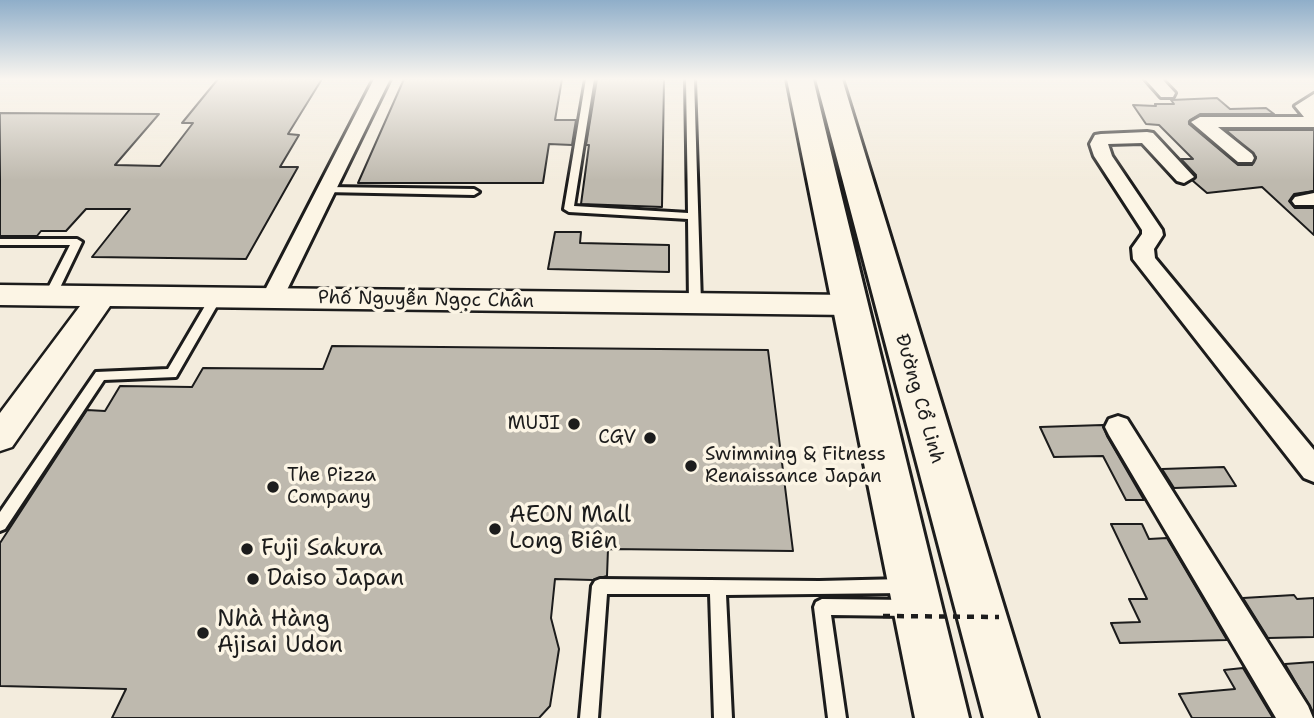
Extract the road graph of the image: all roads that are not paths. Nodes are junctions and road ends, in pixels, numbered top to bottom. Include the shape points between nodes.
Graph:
1 (366, 113) edge
2 (585, 113) edge
3 (690, 113) edge
4 (808, 113) edge
5 (839, 113) edge
6 (1314, 120) edge
7 (1245, 159) dead end
8 (1184, 177) dead end
9 (327, 190) junction
10 (474, 192) dead end
11 (692, 216) junction
12 (0, 242) edge
13 (0, 295) edge
14 (50, 296) junction
15 (103, 296) junction
16 (216, 298) junction
17 (272, 298) junction
18 (695, 303) junction
19 (852, 305) junction
20 (1118, 427) dead end
21 (0, 438) edge
22 (1305, 448) edge
23 (1314, 470) edge
24 (0, 524) edge
25 (718, 587) junction
26 (904, 603) junction
27 (589, 718) edge
28 (723, 718) edge
29 (837, 718) edge
30 (942, 718) edge
31 (1011, 718) edge
32 (1296, 718) edge

1 - 9 street
2 - 11 lane via 569,209
3 - 11 lane
4 - 19 main road
5 - 31 main road, Đường Cổ Linh
6 - 7 street via 1200,122
8 - 22 street via 1147,137 1101,139 1102,156 1152,230 1143,248 1144,259
9 - 10 lane
9 - 17 street
11 - 18 lane
12 - 14 lane via 77,242
13 - 14 street, Phố Nguyễn Ngọc Chân
14 - 15 street, Phố Nguyễn Ngọc Chân
15 - 16 street, Phố Nguyễn Ngọc Chân
15 - 21 street
16 - 17 street, Phố Nguyễn Ngọc Chân
16 - 24 lane via 172,374 100,375
17 - 18 street, Phố Nguyễn Ngọc Chân
18 - 19 street, Phố Nguyễn Ngọc Chân
19 - 26 main road
20 - 32 street
22 - 23 street
25 - 26 lane via 819,588
25 - 27 lane via 600,586
25 - 28 lane
26 - 29 lane via 822,607
26 - 30 main road

